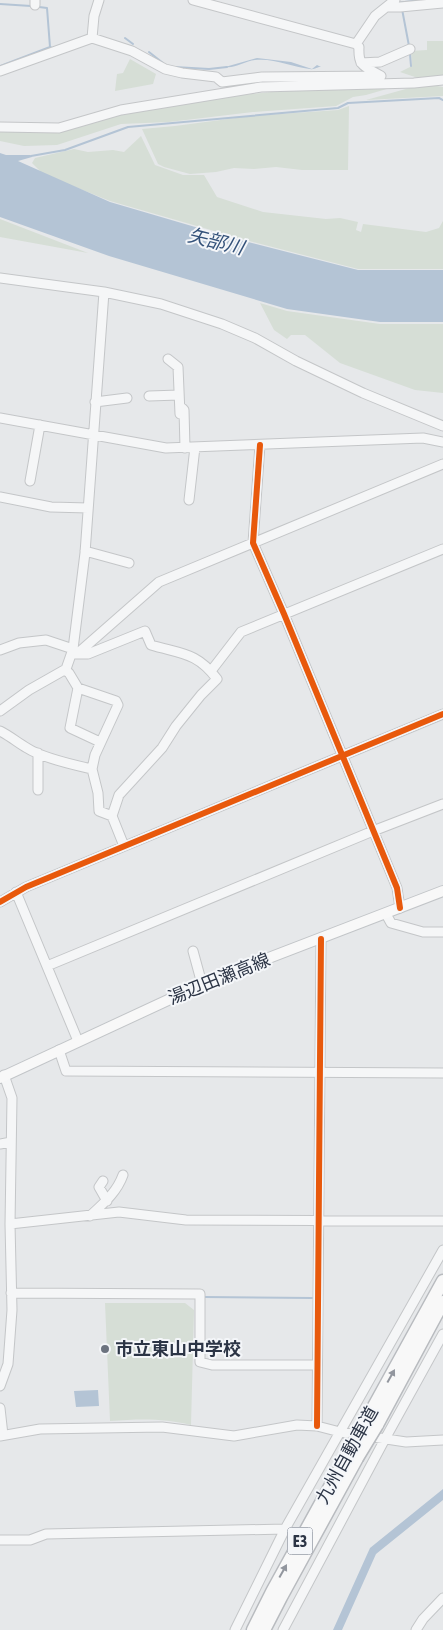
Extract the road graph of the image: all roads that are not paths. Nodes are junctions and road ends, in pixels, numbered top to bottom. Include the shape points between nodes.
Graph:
1 (99, 0) edge
2 (193, 0) edge
3 (394, 0) edge
4 (443, 3) edge
5 (387, 7) junction
6 (92, 38) junction
7 (356, 44) junction
8 (410, 49) dead end
9 (360, 63) junction
10 (0, 71) edge
11 (443, 80) edge
12 (0, 127) edge
13 (0, 278) edge
14 (104, 292) junction
15 (168, 360) dead end
16 (179, 395) junction
17 (149, 396) dead end
18 (127, 398) dead end
19 (95, 402) junction
20 (0, 418) edge
21 (40, 426) junction
22 (443, 426) edge
23 (93, 435) junction
24 (443, 442) edge
25 (260, 445) junction
26 (190, 447) junction
27 (443, 464) edge
28 (30, 481) dead end
29 (0, 497) edge
30 (189, 500) dead end
31 (88, 508) junction
32 (253, 543) junction
33 (443, 549) edge
34 (85, 551) junction
35 (129, 563) dead end
36 (284, 614) junction
37 (0, 650) edge
38 (73, 653) junction
39 (64, 670) junction
40 (211, 671) junction
41 (78, 688) junction
42 (0, 711) edge
43 (443, 714) edge
44 (0, 731) edge
45 (100, 742) junction
46 (38, 753) junction
47 (342, 756) junction
48 (92, 770) junction
49 (38, 790) dead end
50 (443, 804) edge
51 (112, 816) junction
52 (373, 831) junction
53 (124, 846) junction
54 (443, 891) edge
55 (16, 892) junction
56 (0, 902) edge
57 (400, 908) junction
58 (386, 914) junction
59 (443, 932) edge
60 (321, 939) junction
61 (194, 951) dead end
62 (47, 966) junction
63 (202, 984) junction
64 (78, 1041) junction
65 (59, 1050) junction
66 (318, 1073) junction
67 (443, 1073) edge
68 (2, 1076) edge
69 (12, 1142) junction
70 (0, 1144) edge
71 (123, 1175) dead end
72 (103, 1180) dead end
73 (107, 1200) junction
74 (90, 1216) junction
75 (318, 1220) junction
76 (443, 1221) edge
77 (10, 1224) junction
78 (443, 1250) edge
79 (443, 1281) edge
80 (11, 1297) junction
81 (0, 1301) edge
82 (443, 1302) edge
83 (443, 1334) edge
84 (317, 1365) junction
85 (0, 1386) edge
86 (0, 1408) edge
87 (372, 1422) junction
88 (317, 1426) junction
89 (340, 1432) junction
90 (2, 1435) edge
91 (385, 1439) junction
92 (443, 1440) edge
93 (352, 1456) junction
94 (285, 1529) junction
95 (0, 1540) edge
96 (443, 1598) edge
97 (235, 1630) edge
98 (253, 1630) edge
99 (264, 1630) edge
100 (283, 1630) edge
101 (416, 1630) edge

1 - 6 street
2 - 7 street
3 - 5 street
4 - 5 street
5 - 7 street via 375,16
6 - 9 street via 132,51 165,69 216,77 222,82 262,77 381,76
6 - 10 street
7 - 9 street
8 - 9 street via 380,62
11 - 12 street via 262,87 120,110 59,128
13 - 14 street
14 - 19 street
14 - 22 street via 161,304 222,324 354,388
15 - 16 street via 178,368
16 - 17 street
16 - 26 street
18 - 19 street
19 - 23 street
20 - 21 street
21 - 23 street
21 - 28 street
23 - 26 street via 166,448
23 - 31 street
24 - 25 street via 424,438
25 - 26 street
25 - 32 street
26 - 30 street
27 - 32 street
29 - 31 street via 51,507
31 - 34 street
32 - 36 street
32 - 38 street via 159,582
33 - 36 street
34 - 35 street
34 - 38 street
36 - 40 street via 241,632
36 - 47 street
37 - 38 street via 19,643 46,640
38 - 39 street
38 - 40 street via 88,654 145,631 151,645 188,654
39 - 41 street via 70,673
39 - 42 street
40 - 51 street via 218,679 201,695 162,748 120,795
41 - 45 street via 70,728
41 - 45 street via 116,701 118,705
43 - 47 street
44 - 46 street
45 - 48 street
46 - 48 street
46 - 49 street
47 - 52 street
47 - 53 street
48 - 51 street via 99,811
50 - 52 street
51 - 53 street
52 - 57 street via 396,888
52 - 62 street
53 - 55 street
54 - 57 main road, 湯辺田瀬高線
55 - 56 street
55 - 62 street
57 - 58 main road, 湯辺田瀬高線
58 - 59 street via 391,923 423,932
58 - 60 main road, 湯辺田瀬高線
60 - 63 main road, 湯辺田瀬高線
60 - 66 street
61 - 63 street
62 - 64 street
63 - 64 main road, 湯辺田瀬高線
64 - 65 main road, 湯辺田瀬高線
65 - 66 street via 66,1071
65 - 68 main road, 湯辺田瀬高線
66 - 67 street
66 - 75 street
68 - 69 street via 12,1098
69 - 70 street
69 - 77 street
71 - 73 street
72 - 73 street via 99,1187
73 - 74 street
74 - 75 street via 119,1212 186,1220
74 - 77 street
75 - 76 street
75 - 84 street
77 - 80 street
78 - 89 street
87 -> 79 highway, 九州自動車道 / E3
80 - 81 street
80 - 84 street via 200,1294 200,1362 212,1365
80 - 85 street via 8,1364
82 - 87 highway, 九州自動車道 / E3
83 - 91 street
84 - 88 street
86 - 90 street
87 - 93 highway, 九州自動車道 / E3, bridge
88 - 89 street
88 - 90 street via 297,1425 234,1436 162,1427 40,1429
89 - 91 street
89 - 94 street
91 - 92 street via 406,1442
91 - 100 street
98 -> 93 highway, 九州自動車道 / E3
93 - 99 highway, 九州自動車道 / E3
94 - 95 street via 46,1534 30,1540
94 - 97 street
96 - 101 street

